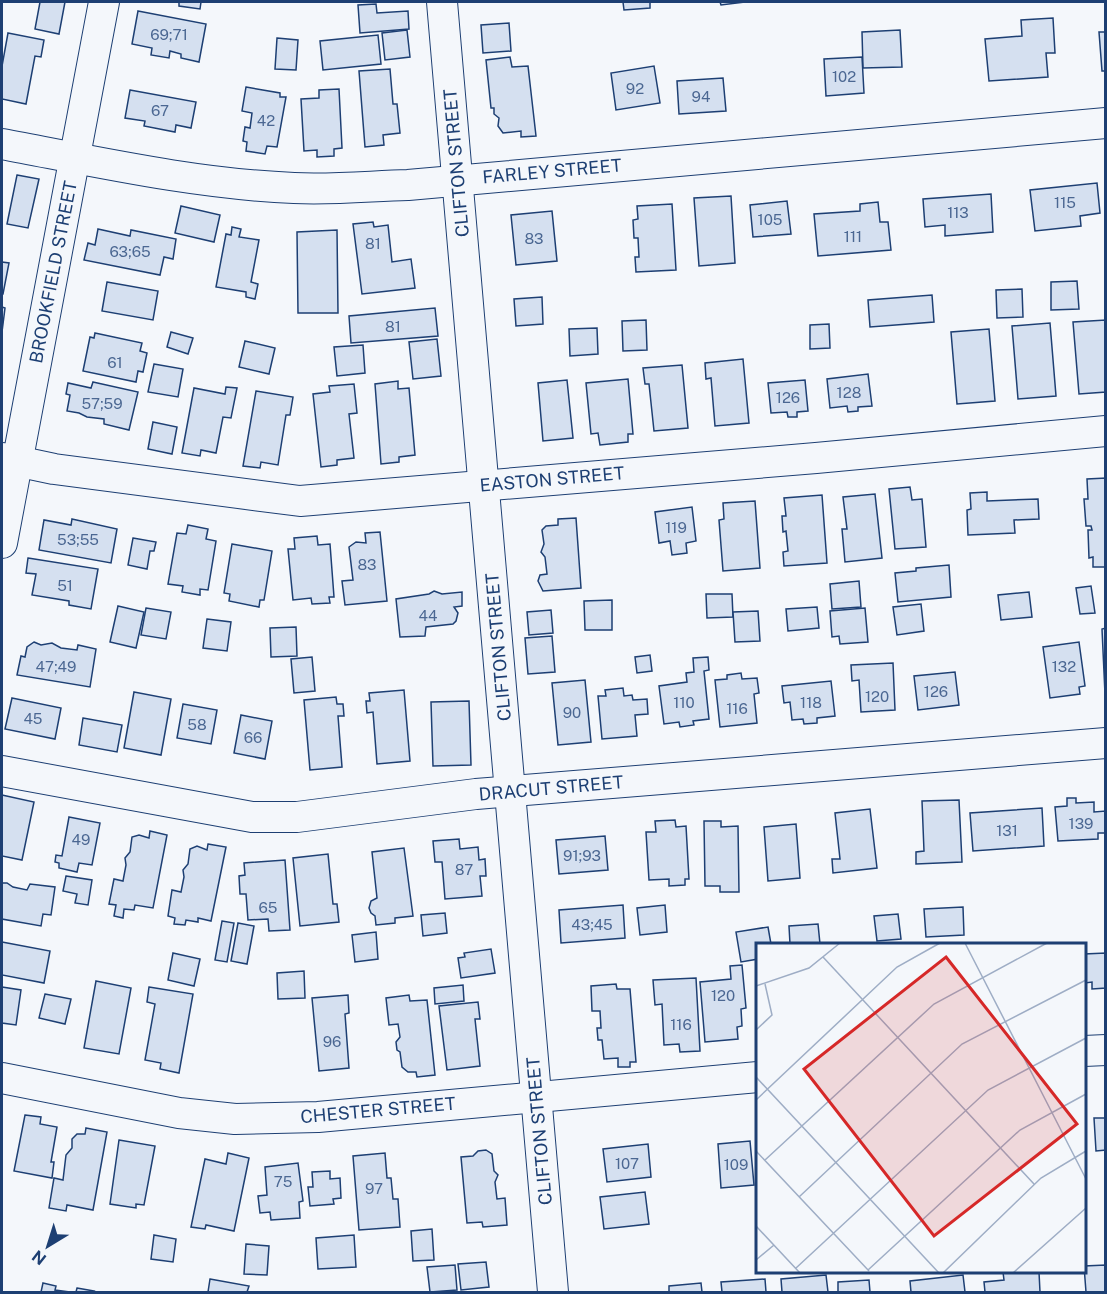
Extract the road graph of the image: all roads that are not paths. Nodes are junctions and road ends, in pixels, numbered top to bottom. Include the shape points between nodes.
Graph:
1 (104, 2) edge
2 (442, 2) edge
3 (1106, 123) edge
4 (2, 144) edge
5 (74, 158) junction
6 (457, 180) junction
7 (1106, 431) edge
8 (9, 459) edge
9 (484, 485) junction
10 (2, 543) edge
11 (1106, 743) edge
12 (2, 771) edge
13 (510, 791) junction
14 (1106, 1050) edge
15 (1086, 1052) edge
16 (756, 1077) edge
17 (2, 1078) edge
18 (536, 1097) junction
19 (553, 1293) edge

1 - 5 street, BROOKFIELD STREET
2 - 6 street, CLIFTON STREET
3 - 6 street, FARLEY STREET
4 - 5 street, FARLEY STREET
5 - 6 street, FARLEY STREET via 147,171 296,188
5 - 8 street, BROOKFIELD STREET
6 - 9 street, CLIFTON STREET
7 - 9 street, EASTON STREET
8 - 9 street, EASTON STREET via 54,469 300,501
8 - 10 street, BROOKFIELD STREET
9 - 13 street, CLIFTON STREET
11 - 13 street, DRACUT STREET
12 - 13 street, DRACUT STREET via 252,817 297,817
13 - 18 street, CLIFTON STREET
14 - 15 street
16 - 18 street, CHESTER STREET
17 - 18 street, CHESTER STREET via 179,1113 235,1119 318,1117
18 - 19 street, CLIFTON STREET

